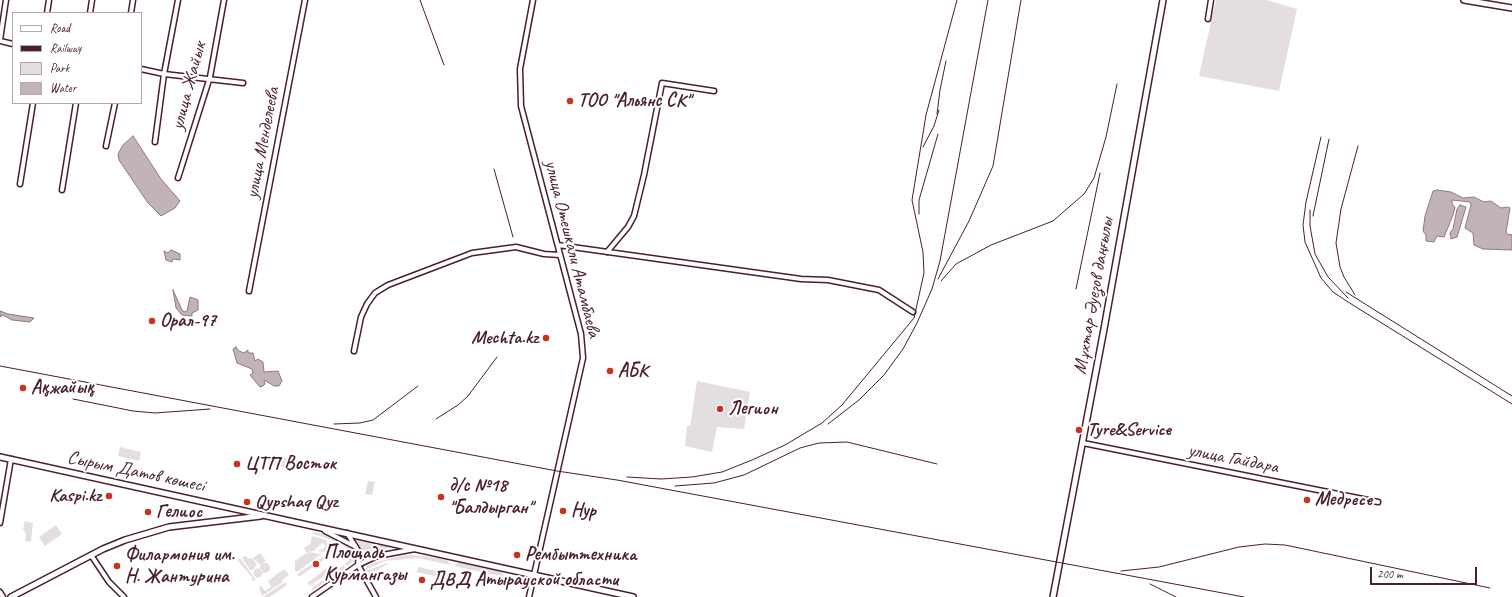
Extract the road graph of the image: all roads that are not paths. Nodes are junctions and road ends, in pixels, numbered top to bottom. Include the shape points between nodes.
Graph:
1 (6, 0) edge
2 (49, 0) edge
3 (92, 0) edge
4 (133, 0) edge
5 (178, 0) edge
6 (224, 0) edge
7 (305, 0) edge
8 (533, 0) edge
9 (1163, 0) edge
10 (1211, 0) edge
11 (1464, 0) edge
12 (1512, 8) edge
13 (47, 12) edge
14 (90, 12) edge
15 (131, 12) edge
16 (1208, 19) dead end
17 (0, 41) edge
18 (12, 44) edge
19 (142, 69) edge
20 (164, 74) junction
21 (209, 79) junction
22 (243, 83) dead end
23 (714, 91) dead end
24 (32, 104) edge
25 (76, 104) edge
26 (115, 104) edge
27 (155, 142) dead end
28 (106, 146) dead end
29 (178, 178) dead end
30 (20, 184) dead end
31 (62, 190) dead end
32 (558, 245) junction
33 (607, 252) junction
34 (560, 255) junction
35 (249, 291) dead end
36 (913, 312) dead end
37 (354, 351) dead end
38 (1083, 443) junction
39 (0, 457) edge
40 (11, 459) junction
41 (1378, 502) dead end
42 (266, 516) junction
43 (0, 523) edge
44 (314, 526) junction
45 (347, 533) junction
46 (356, 547) junction
47 (415, 549) junction
48 (91, 556) junction
49 (358, 565) junction
50 (533, 575) junction
51 (0, 592) edge
52 (3, 597) edge
53 (11, 597) edge
54 (124, 597) edge
55 (312, 597) edge
56 (376, 597) edge
57 (529, 597) edge
58 (633, 597) edge
59 (1053, 597) edge

1 - 17 street
2 - 13 street
3 - 14 street
4 - 15 street
5 - 20 street
6 - 21 street, улица Жайык
7 - 35 street, улица Менделеева
8 - 32 street, улица Отешкали Атамбаева via 520,69 521,106
9 - 38 main road, Мұхтар Әуезов даңғылы
10 - 16 street
11 - 12 main road
17 - 18 street
19 - 20 street
20 - 21 street
20 - 27 street
21 - 22 street
21 - 29 street, улица Жайык
23 - 33 street via 662,83 634,216
24 - 30 street
25 - 31 street
26 - 28 street
32 - 33 street
32 - 34 street, улица Отешкали Атамбаева
33 - 36 street via 865,287 880,290
34 - 37 street via 516,247 472,253 388,285 375,293 367,304 361,316
34 - 50 street, улица Отешкали Атамбаева via 581,334 583,358
38 - 41 street, улица Гайдара
38 - 59 main road, Мұхтар Әуезов даңғылы
39 - 40 main road, Сырым Датов көшесі
40 - 42 main road, Сырым Датов көшесі
40 - 43 street
42 - 44 main road, Сырым Датов көшесі
42 - 48 main road via 169,527 119,542
44 - 45 main road, Сырым Датов көшесі
44 - 46 street
45 - 46 street
45 - 47 main road, Сырым Датов көшесі
46 - 49 street via 360,557
47 - 49 street via 377,556
47 - 50 main road, Сырым Датов көшесі
48 - 53 main road
48 - 54 street via 109,582
49 - 55 street
49 - 56 street
50 - 57 street, улица Отешкали Атамбаева
50 - 58 main road, Сырым Датов көшесі
51 - 52 street

